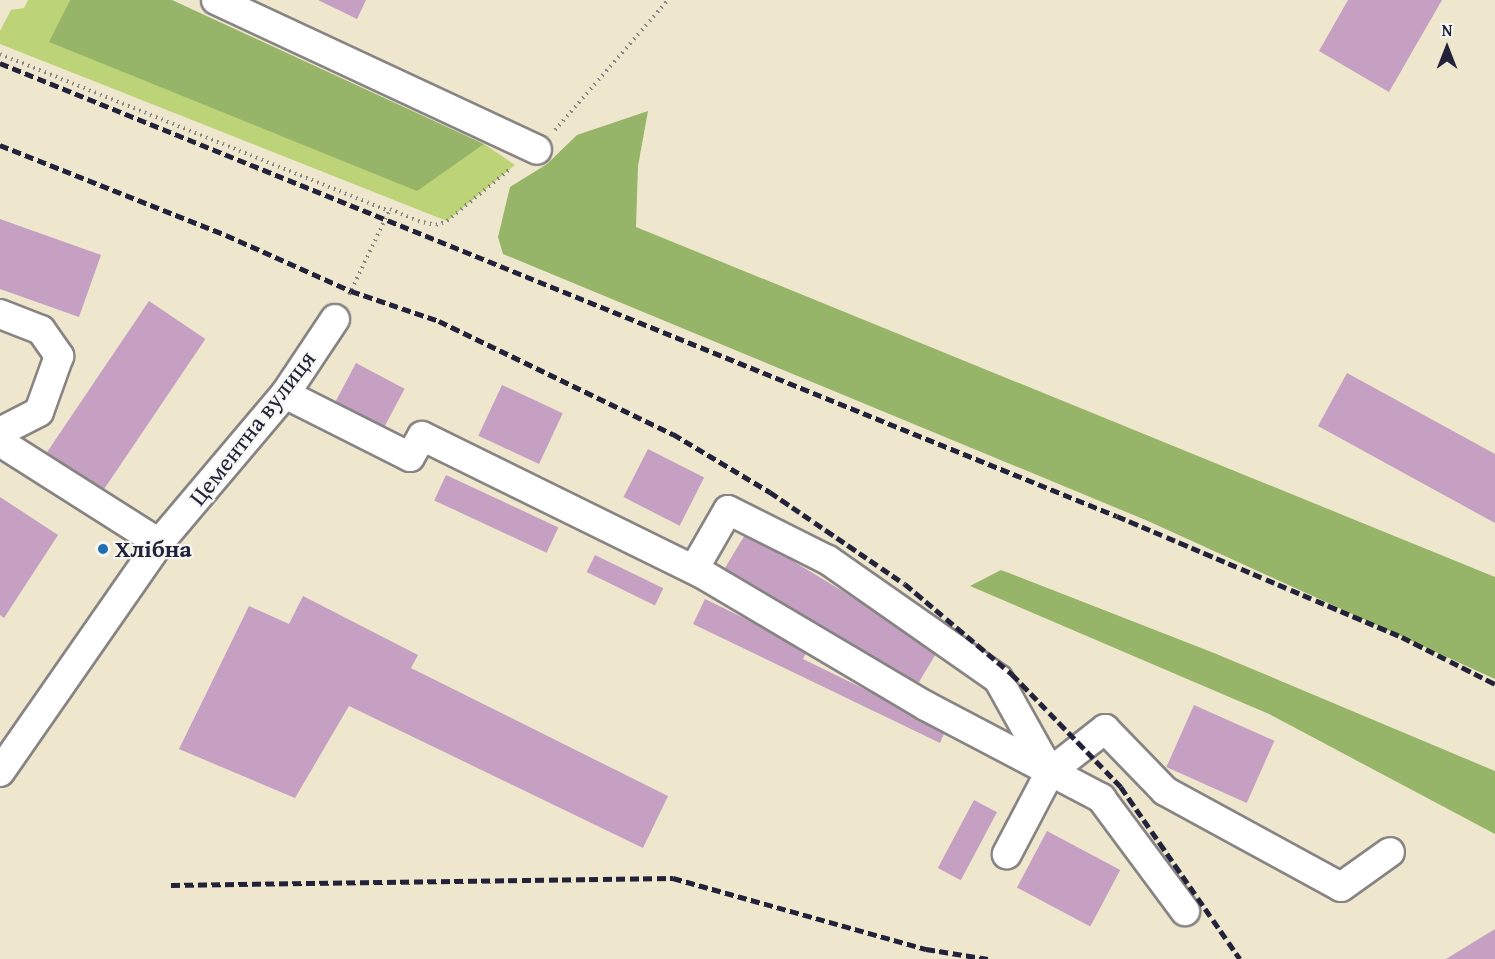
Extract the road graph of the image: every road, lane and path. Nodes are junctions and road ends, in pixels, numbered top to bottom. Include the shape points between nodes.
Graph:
1 (216, 0) edge
2 (0, 54) edge
3 (537, 150) dead end
4 (389, 211) dead end
5 (0, 314) edge
6 (335, 319) dead end
7 (285, 394) junction
8 (0, 432) edge
9 (0, 442) edge
10 (159, 543) junction
11 (694, 569) junction
12 (0, 772) edge
13 (1050, 772) junction
14 (1390, 852) dead end
15 (1007, 854) dead end
16 (1185, 911) dead end

1 - 3 street
2 - 4 path
5 - 8 street via 41,330 58,356 39,412
6 - 7 street, Цементна вулиця
7 - 10 street, Цементна вулиця
7 - 11 street via 410,458 422,436
9 - 10 street
10 - 12 street, Цементна вулиця
11 - 13 street via 926,706
11 - 13 street via 728,510 828,560 998,680
13 - 14 street via 1105,729 1165,791 1341,887
13 - 15 street
13 - 16 street via 1101,798

